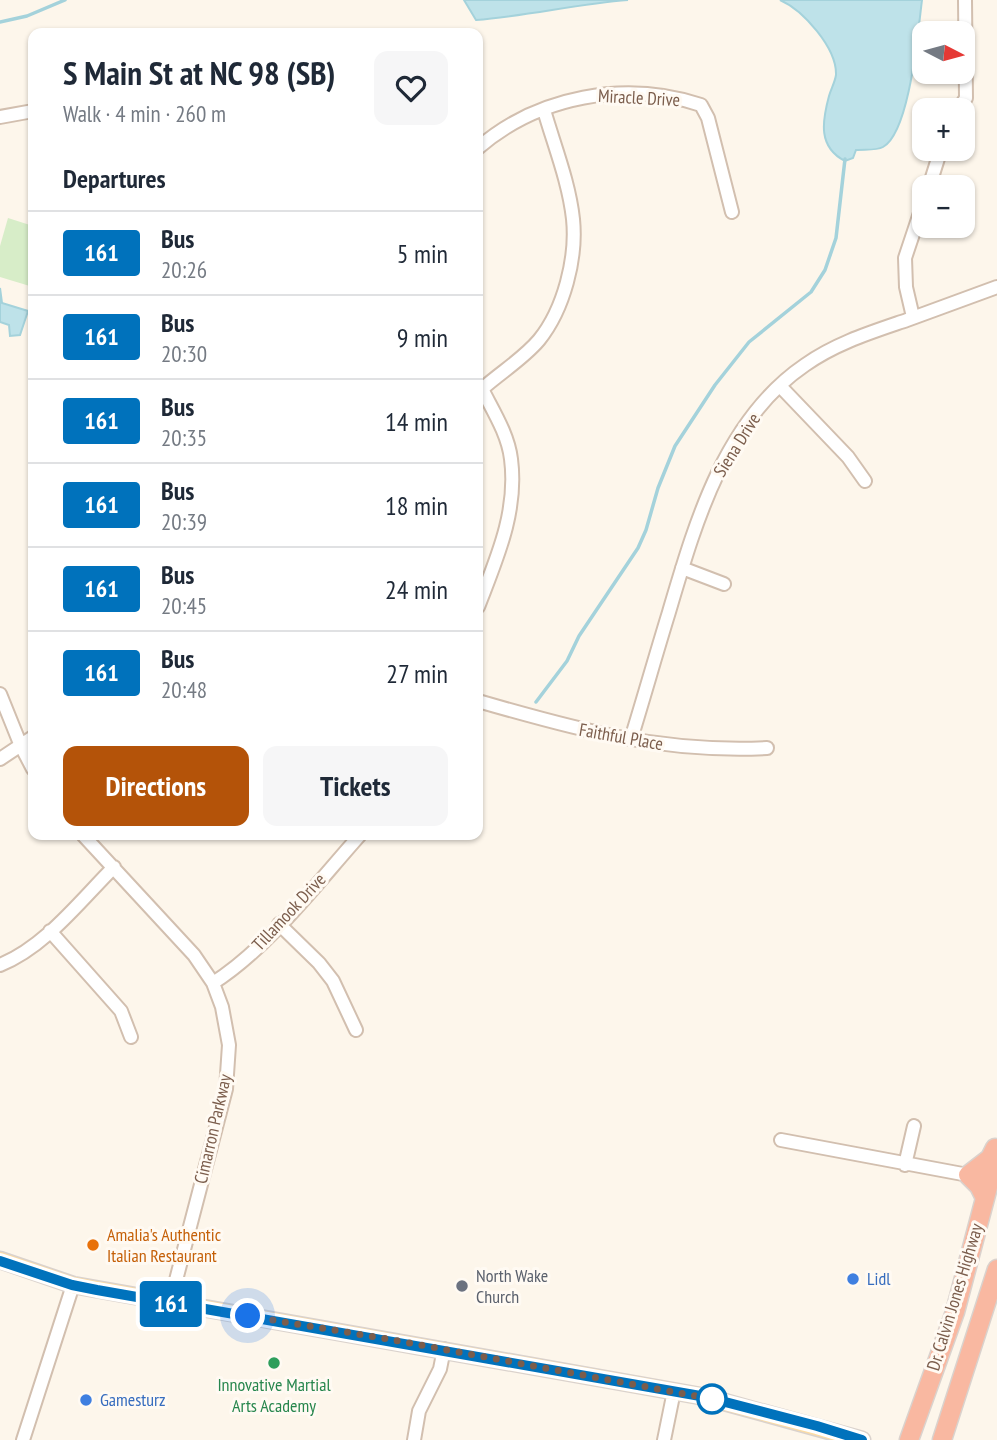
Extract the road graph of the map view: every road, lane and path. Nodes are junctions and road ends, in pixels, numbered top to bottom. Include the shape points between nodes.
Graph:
1 (965, 0) edge
2 (966, 98) edge
3 (544, 110) junction
4 (28, 112) edge
5 (0, 117) edge
6 (483, 144) edge
7 (732, 212) dead end
8 (912, 237) edge
9 (997, 287) edge
10 (913, 317) junction
11 (483, 385) edge
12 (780, 386) junction
13 (483, 393) edge
14 (865, 481) dead end
15 (682, 568) junction
16 (724, 584) dead end
17 (483, 594) edge
18 (0, 694) edge
19 (483, 702) edge
20 (631, 739) junction
21 (28, 741) edge
22 (21, 746) junction
23 (767, 748) dead end
24 (28, 759) edge
25 (0, 760) edge
26 (88, 840) edge
27 (355, 840) edge
28 (114, 867) junction
29 (279, 924) junction
30 (50, 931) junction
31 (0, 965) edge
32 (213, 983) junction
33 (356, 1030) dead end
34 (131, 1037) dead end
35 (914, 1126) dead end
36 (781, 1140) dead end
37 (997, 1145) edge
38 (997, 1153) edge
39 (905, 1165) junction
40 (968, 1175) junction
41 (985, 1198) junction
42 (0, 1261) edge
43 (997, 1269) edge
44 (72, 1285) junction
45 (170, 1303) junction
46 (444, 1349) junction
47 (674, 1391) junction
48 (23, 1440) edge
49 (414, 1440) edge
50 (664, 1440) edge
51 (862, 1440) edge
52 (909, 1440) edge
53 (942, 1440) edge

1 - 2 street
3 - 6 street, Miracle Drive
3 - 7 street, Miracle Drive via 605,93 666,97 701,105
3 - 11 street via 573,219 567,278 544,332
4 - 5 street
8 - 10 street via 905,258
9 - 10 street, Siena Drive
10 - 12 street, Siena Drive via 820,355
12 - 14 street via 849,457
12 - 15 street, Siena Drive via 733,444 701,512
13 - 17 street via 502,428 511,458 512,498
15 - 16 street
15 - 20 street, Siena Drive
18 - 22 street
19 - 20 street, Faithful Place
20 - 23 street, Faithful Place via 681,747
21 - 22 street
22 - 24 street
22 - 25 street
26 - 28 street, Cimarron Parkway
27 - 29 street, Tillamook Drive
28 - 30 street
28 - 32 street, Cimarron Parkway via 194,955
29 - 32 street, Tillamook Drive via 233,970
29 - 33 street via 333,981
30 - 31 street via 15,960
30 - 34 street via 121,1011
32 - 45 street, Cimarron Parkway via 229,1045 226,1088
35 - 39 street
36 - 39 street
37 - 40 highway via 990,1158
38 - 41 highway, Dr. Calvin Jones Highway
39 - 40 street
40 - 41 highway
41 - 52 highway, Dr. Calvin Jones Highway via 955,1312
42 - 44 main road
43 - 53 highway, Dr. Calvin Jones Highway
44 - 45 main road
44 - 48 street
45 - 46 main road
46 - 47 main road
46 - 49 street via 440,1369 419,1411
47 - 50 street
47 - 51 main road

